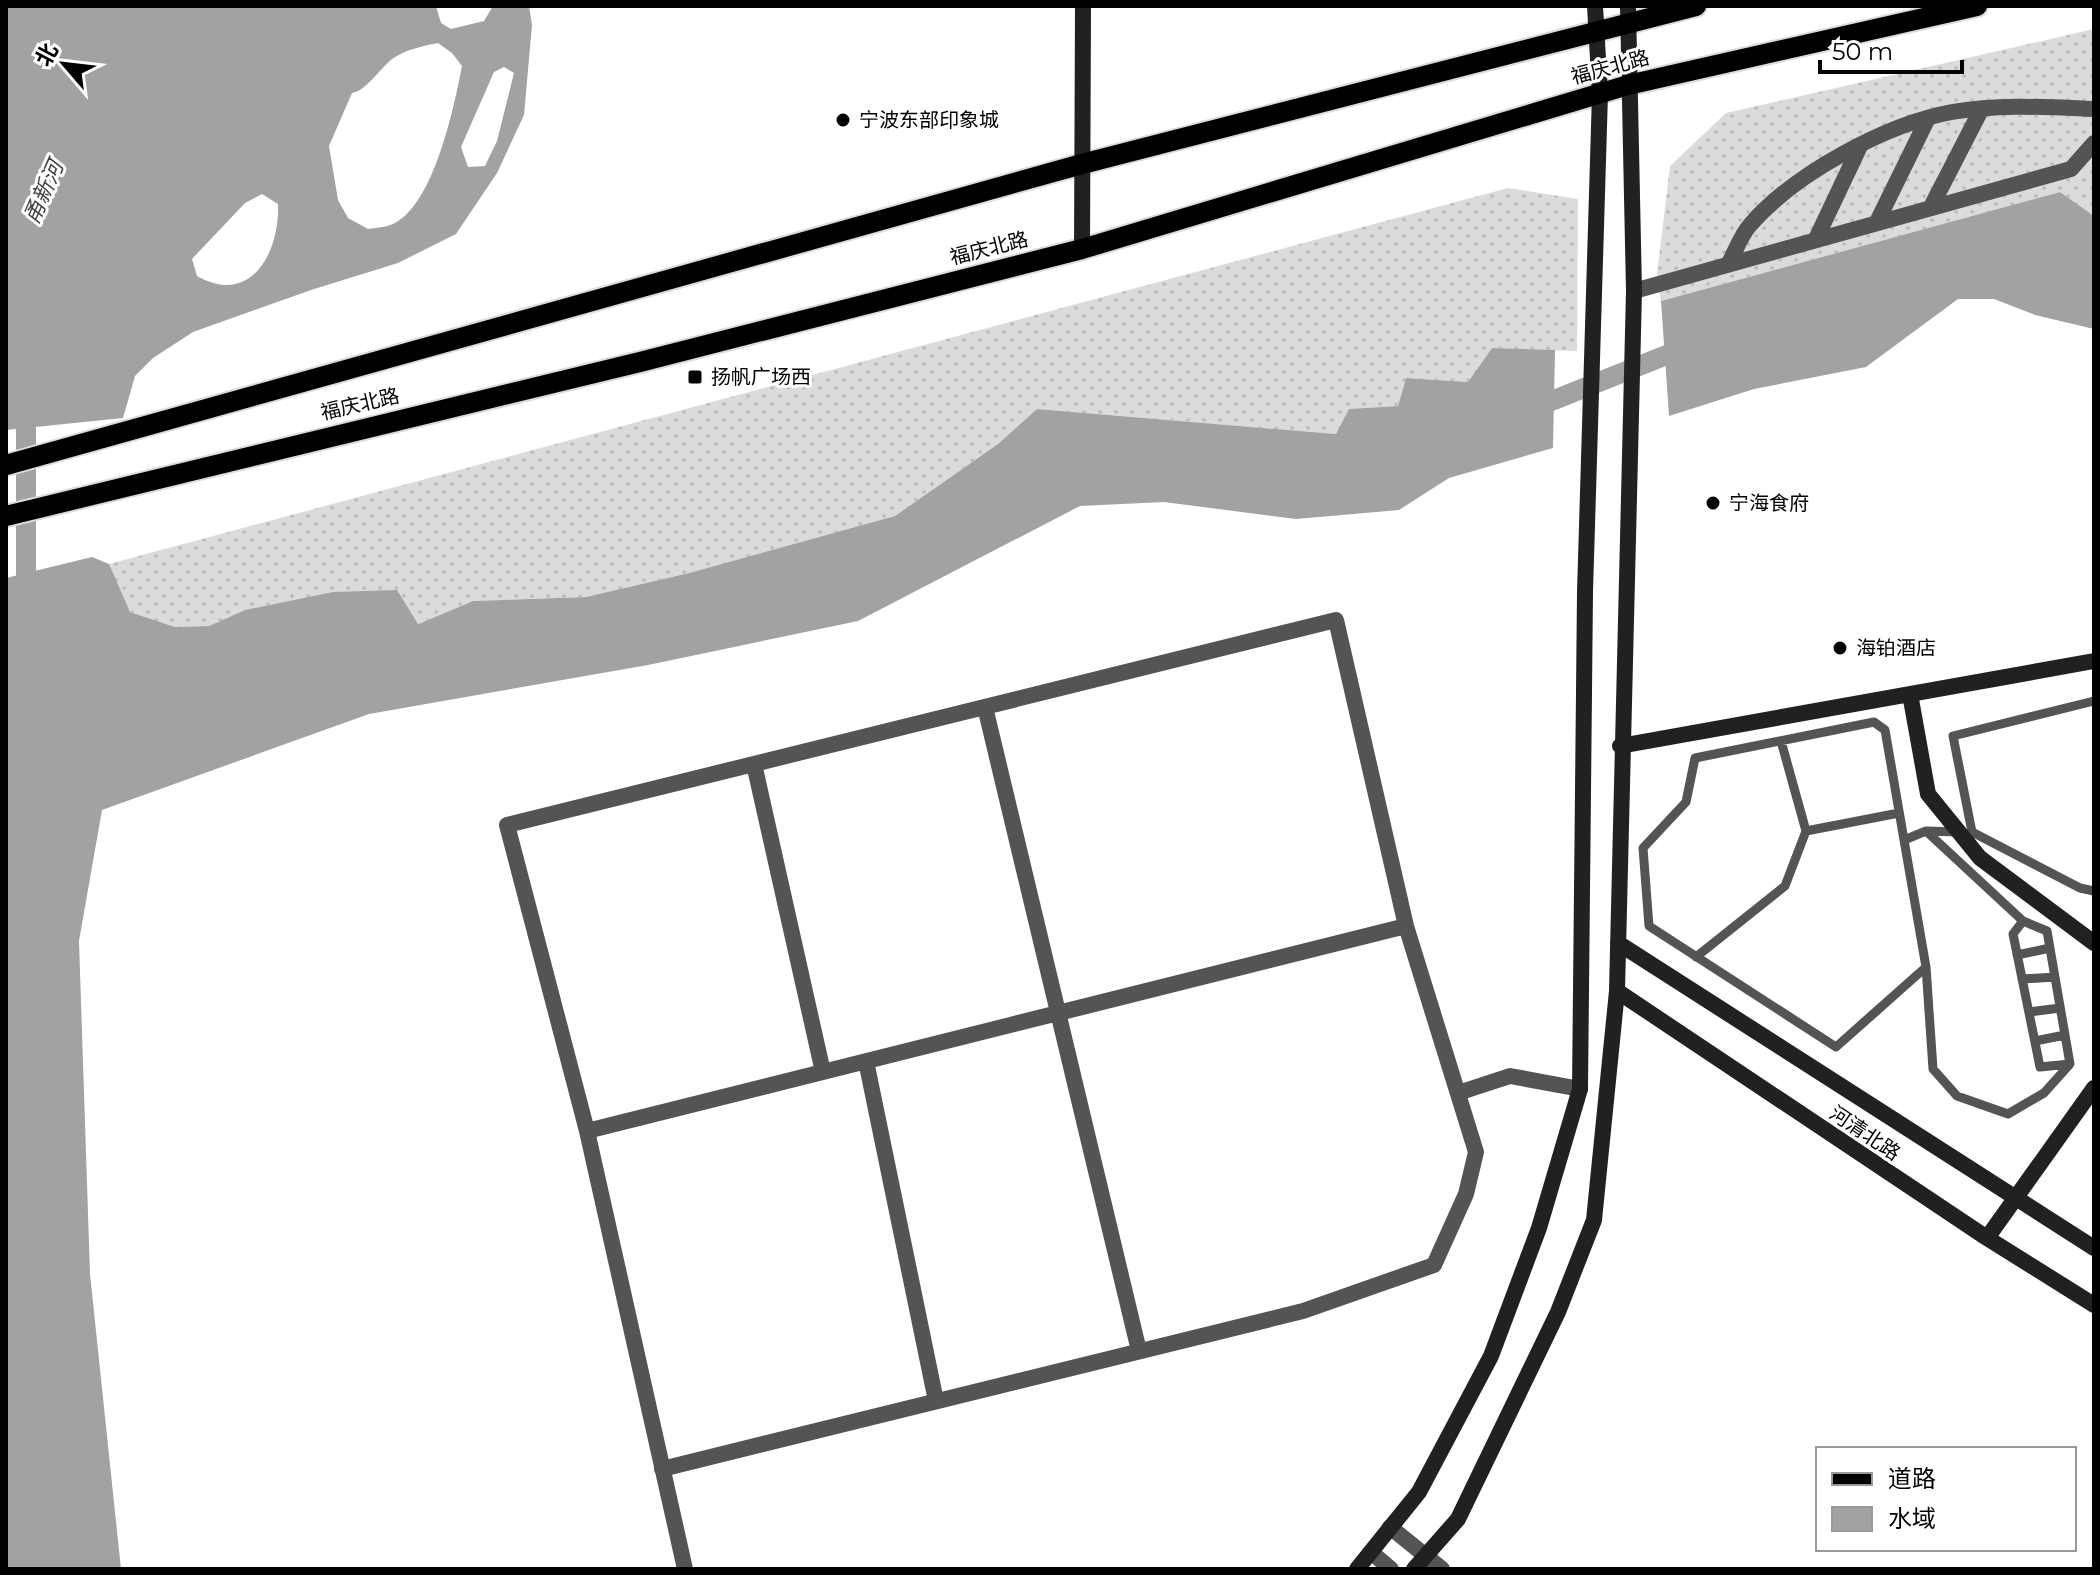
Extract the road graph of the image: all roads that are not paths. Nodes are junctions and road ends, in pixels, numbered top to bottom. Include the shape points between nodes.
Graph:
1 (1083, 6) edge
2 (1595, 6) edge
3 (1696, 6) edge
4 (1977, 6) edge
5 (1628, 15) edge
6 (1596, 32) junction
7 (1628, 85) junction
8 (1600, 94) junction
9 (2094, 109) edge
10 (1981, 110) junction
11 (1927, 120) junction
12 (2094, 143) edge
13 (1861, 146) junction
14 (1082, 164) junction
15 (1931, 207) junction
16 (1877, 222) junction
17 (1816, 239) junction
18 (1082, 249) junction
19 (1729, 263) junction
20 (1634, 291) junction
21 (6, 465) edge
22 (6, 516) edge
23 (2094, 661) edge
24 (1910, 694) junction
25 (2094, 701) edge
26 (985, 707) junction
27 (1781, 741) junction
28 (1620, 746) junction
29 (754, 764) junction
30 (1899, 813) junction
31 (1806, 831) junction
32 (1926, 831) junction
33 (1965, 832) junction
34 (1904, 840) junction
35 (2094, 891) edge
36 (2023, 921) junction
37 (1406, 926) junction
38 (1618, 943) junction
39 (2094, 943) edge
40 (2050, 948) junction
41 (2017, 955) junction
42 (1696, 957) junction
43 (1926, 967) junction
44 (2055, 977) junction
45 (2022, 979) junction
46 (1617, 991) junction
47 (2060, 1008) junction
48 (2029, 1012) junction
49 (1058, 1013) junction
50 (2065, 1035) junction
51 (2035, 1041) junction
52 (866, 1061) junction
53 (2070, 1064) junction
54 (823, 1072) junction
55 (2094, 1088) edge
56 (1580, 1089) junction
57 (1458, 1093) junction
58 (587, 1131) junction
59 (2017, 1197) junction
60 (1987, 1238) junction
61 (2094, 1248) edge
62 (2094, 1305) edge
63 (1139, 1351) junction
64 (936, 1401) junction
65 (662, 1469) junction
66 (1390, 1527) junction
67 (1371, 1552) junction
68 (1426, 1556) junction
69 (685, 1569) edge
70 (1357, 1569) edge
71 (1391, 1569) edge
72 (1414, 1569) edge
73 (1442, 1569) edge

1 - 14 main road
2 - 6 main road
3 - 5 main road, 福庆北路
4 - 7 main road, 福庆北路
5 - 6 main road, 福庆北路
5 - 7 main road
6 - 8 main road
6 - 14 main road, 福庆北路
7 - 8 main road, 福庆北路
7 - 20 main road
8 - 18 main road, 福庆北路
8 - 56 main road via 1585,592
9 - 10 street
10 - 11 street
10 - 15 street
11 - 13 street
11 - 16 street
12 - 15 street via 2071,169
13 - 17 street
13 - 19 street via 1782,194 1749,226
14 - 18 main road
14 - 21 main road, 福庆北路
15 - 16 street
16 - 17 street
17 - 19 street
18 - 22 main road, 福庆北路
19 - 20 street
20 - 28 main road
23 - 24 main road
24 - 28 main road
24 - 33 main road via 1928,794
25 - 33 lane via 1953,736
26 - 29 street
26 - 37 street via 1336,620
26 - 49 street
27 - 30 lane via 1874,722 1885,730
27 - 31 lane
27 - 42 lane via 1695,758 1686,802 1643,848 1649,926
28 - 38 main road
29 - 54 street
29 - 58 street via 507,825
30 - 31 lane
30 - 34 lane
31 - 42 lane via 1785,886
32 - 33 lane
32 - 34 lane
32 - 36 lane
33 - 35 lane
33 - 39 main road via 1980,858
34 - 43 lane
36 - 40 lane via 2047,931
36 - 41 lane via 2013,934
37 - 49 street
37 - 57 street
38 - 46 main road
38 - 59 main road, 河清北路
40 - 41 lane
40 - 44 lane
41 - 45 lane
42 - 43 lane via 1836,1047
43 - 53 lane via 1933,1069 1957,1096 2008,1114 2044,1093
44 - 45 lane
44 - 47 lane
45 - 48 lane
46 - 60 main road, 河清北路
46 - 68 main road via 1594,1220 1558,1312 1458,1519
47 - 48 lane
47 - 50 lane
48 - 51 lane
49 - 52 street
49 - 63 street
50 - 51 lane
50 - 53 lane
51 - 53 lane via 2040,1067
52 - 54 street
52 - 64 street
54 - 58 street
55 - 59 main road
56 - 57 street via 1510,1076
56 - 66 main road via 1539,1228 1491,1356 1419,1492
57 - 63 street via 1476,1152 1466,1194 1434,1265 1303,1311
58 - 65 street
59 - 60 main road
59 - 61 main road, 河清北路
60 - 62 main road, 河清北路
63 - 64 street
64 - 65 street
65 - 69 street
66 - 67 main road
66 - 68 street
67 - 70 main road
67 - 71 street
68 - 72 main road
68 - 73 street

